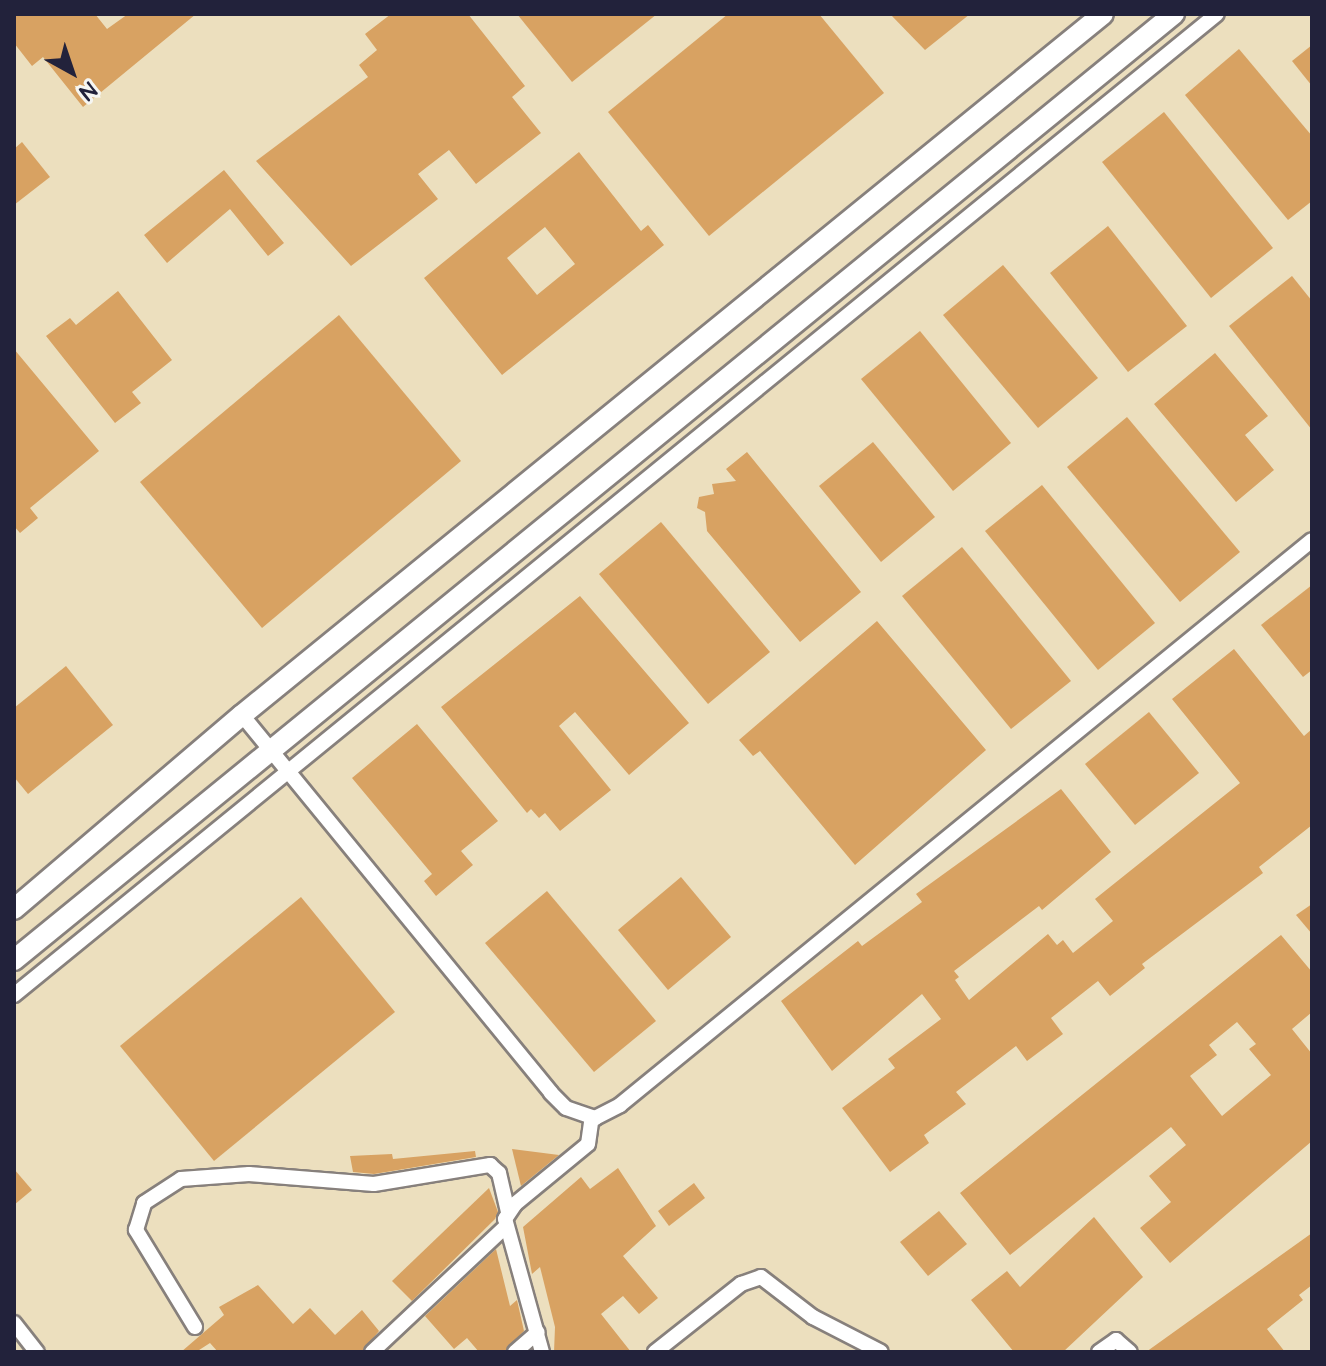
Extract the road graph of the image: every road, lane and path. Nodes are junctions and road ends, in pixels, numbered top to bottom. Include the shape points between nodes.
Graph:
1 (1103, 14) edge
2 (1174, 14) edge
3 (1217, 14) edge
4 (1312, 540) edge
5 (242, 715) junction
6 (273, 751) junction
7 (289, 771) junction
8 (14, 909) edge
9 (14, 960) edge
10 (14, 995) edge
11 (592, 1117) junction
12 (508, 1211) junction
13 (505, 1227) junction
14 (14, 1323) edge
15 (195, 1327) dead end
16 (538, 1332) junction
17 (37, 1352) edge
18 (372, 1352) edge
19 (515, 1352) edge
20 (542, 1352) edge
21 (655, 1352) edge
22 (881, 1352) edge
23 (1099, 1352) edge
24 (1130, 1352) edge

1 - 5 main road
2 - 6 main road
3 - 7 street
4 - 11 street via 620,1105
5 - 6 street
5 - 8 main road
6 - 7 street
6 - 9 main road
7 - 10 street
7 - 11 street via 551,1093 566,1108
11 - 12 street via 588,1144
12 - 13 street
12 - 15 street via 499,1173 490,1165 374,1184 249,1174 181,1179 144,1203 136,1230
13 - 16 street
13 - 18 street
14 - 17 street
16 - 19 street
16 - 20 street
21 - 22 street via 741,1284 761,1277 813,1317
23 - 24 street via 1116,1340

